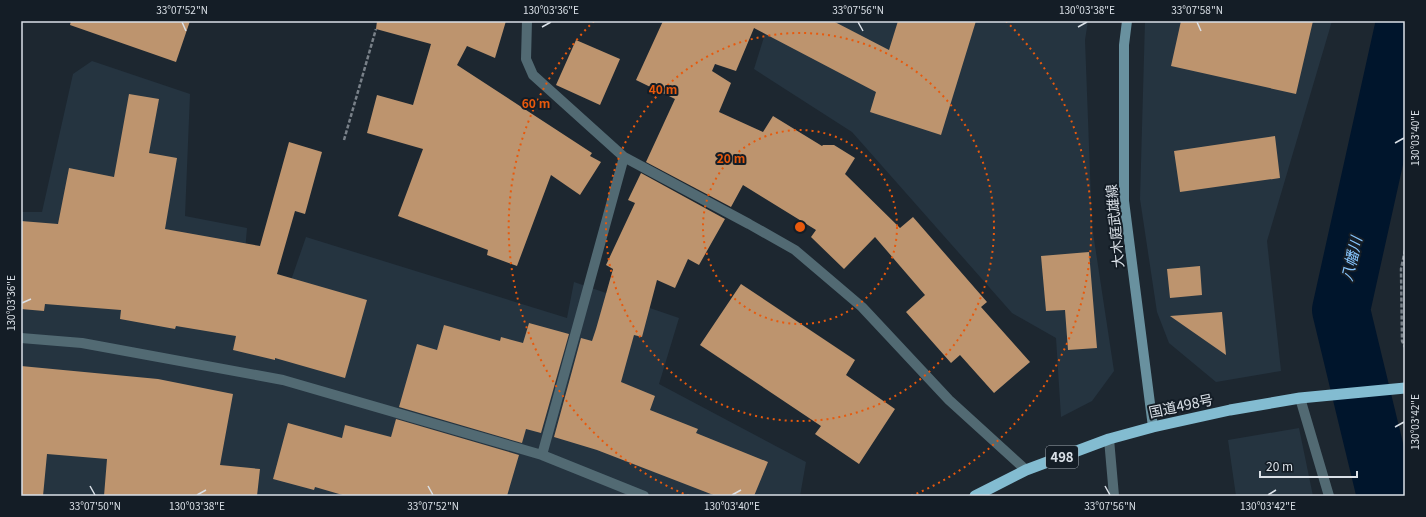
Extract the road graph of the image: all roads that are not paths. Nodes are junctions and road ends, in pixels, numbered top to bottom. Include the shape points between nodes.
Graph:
1 (527, 21) edge
2 (1127, 21) edge
3 (624, 157) junction
4 (21, 338) edge
5 (1405, 388) edge
6 (1300, 398) junction
7 (1152, 427) junction
8 (1109, 439) junction
9 (542, 455) junction
10 (1026, 470) junction
11 (644, 496) edge
12 (974, 496) edge
13 (1114, 496) edge
14 (1329, 496) edge

1 - 3 street via 526,60 534,74
2 - 7 main road, 大木庭武雄線 via 1124,45 1124,201
3 - 9 street
3 - 10 street via 795,250 862,307 949,400
4 - 9 street via 82,343 283,380
5 - 6 highway, 国道498号 / 498
6 - 7 highway, 国道498号 / 498
6 - 14 street
7 - 8 highway, 国道498号 / 498
8 - 10 highway, 国道498号 / 498
8 - 13 street
9 - 11 street
10 - 12 highway, 国道498号 / 498

